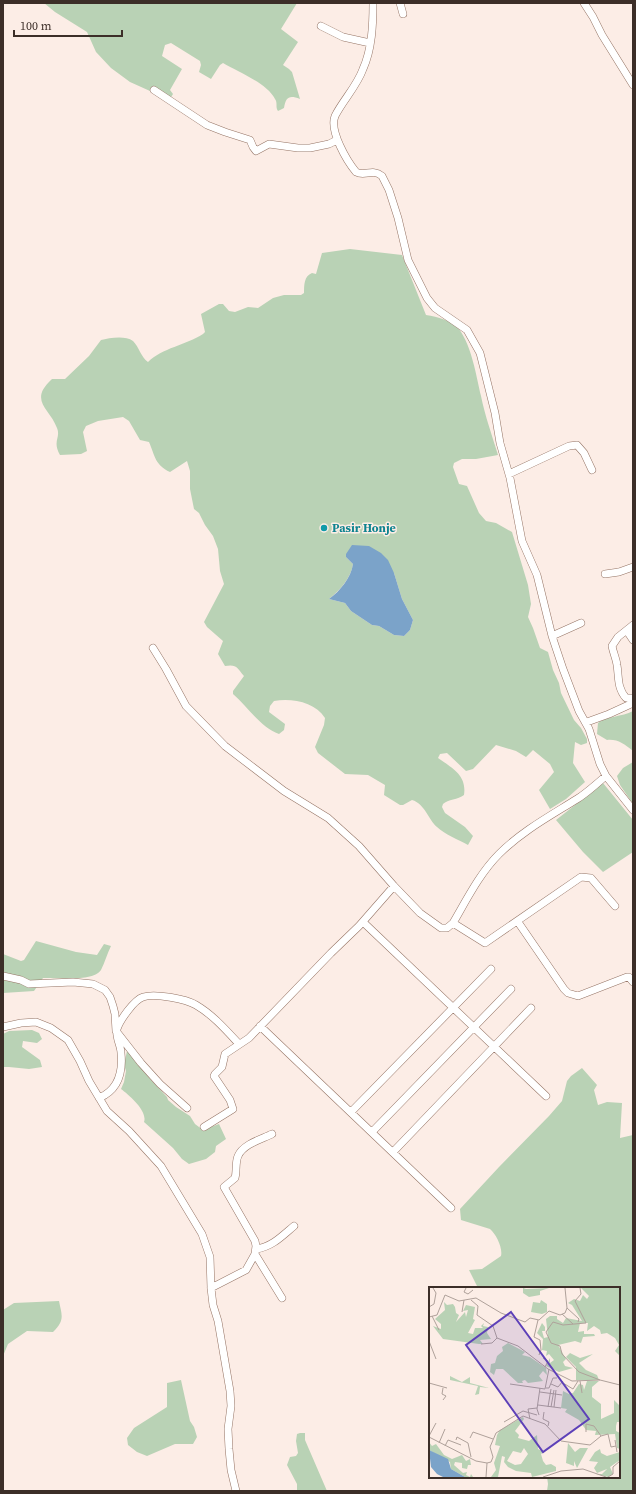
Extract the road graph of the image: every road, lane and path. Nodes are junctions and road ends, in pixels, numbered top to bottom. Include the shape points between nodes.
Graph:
1 (373, 3) edge
2 (400, 3) edge
3 (584, 3) edge
4 (403, 14) dead end
5 (321, 26) dead end
6 (370, 43) junction
7 (633, 85) edge
8 (154, 90) dead end
9 (337, 140) junction
10 (592, 470) dead end
11 (509, 474) junction
12 (633, 567) edge
13 (606, 574) dead end
14 (581, 623) dead end
15 (631, 626) edge
16 (552, 636) junction
17 (633, 640) edge
18 (153, 648) dead end
19 (633, 698) edge
20 (633, 703) edge
21 (587, 722) junction
22 (606, 776) junction
23 (633, 810) edge
24 (394, 886) junction
25 (615, 906) dead end
26 (363, 922) junction
27 (518, 922) junction
28 (453, 923) junction
29 (491, 969) dead end
30 (3, 976) edge
31 (633, 982) edge
32 (511, 989) dead end
33 (453, 1007) junction
34 (531, 1008) dead end
35 (260, 1026) junction
36 (3, 1027) edge
37 (474, 1027) junction
38 (116, 1031) junction
39 (239, 1044) junction
40 (494, 1047) junction
41 (546, 1096) dead end
42 (99, 1098) junction
43 (187, 1108) dead end
44 (351, 1112) junction
45 (204, 1127) dead end
46 (372, 1132) junction
47 (272, 1134) dead end
48 (393, 1152) junction
49 (451, 1208) dead end
50 (294, 1226) dead end
51 (256, 1252) junction
52 (211, 1288) junction
53 (282, 1298) dead end
54 (236, 1491) edge

1 - 6 street
2 - 4 street
3 - 7 street
5 - 6 street via 343,37
6 - 9 street via 363,70 335,116
8 - 9 street via 207,125 250,140 256,151 269,144 310,148
9 - 11 street via 356,172 374,172 382,176 398,218 408,260 427,298 435,308 467,330 472,337 480,353
10 - 11 street via 581,449 574,445
11 - 16 street via 522,541 537,575
12 - 13 street
14 - 16 street
15 - 17 street via 629,634
15 - 19 street via 612,646 620,688 626,698
16 - 21 street via 579,711
18 - 24 street via 186,706 225,746 284,791 328,818 360,846
20 - 21 street
21 - 22 street
22 - 23 street
22 - 28 street via 578,798 518,837 499,854 485,871
24 - 26 street
24 - 28 street via 436,926 447,928
25 - 27 street via 591,878 581,877
26 - 33 street
26 - 35 street
27 - 28 street via 485,943
27 - 31 street via 568,993 578,996 627,977
29 - 33 street
30 - 38 street via 29,984 93,984 104,990 110,998 115,1014
32 - 37 street
33 - 37 street
33 - 44 street
34 - 40 street
35 - 39 street
35 - 44 street
36 - 42 street via 36,1022 51,1028 68,1040
37 - 40 street
37 - 46 street
38 - 39 street via 133,1003 144,997 162,996 184,999 195,1004 218,1022
38 - 42 street via 121,1054 120,1074 108,1094
38 - 43 street via 160,1084
39 - 45 street via 225,1054 222,1067 214,1075 230,1100 232,1109
40 - 41 street
40 - 48 street
42 - 52 street via 107,1111 161,1166 202,1234 210,1256
44 - 46 street
46 - 48 street
47 - 51 street via 250,1144 241,1152 238,1156 235,1178 224,1187 255,1241
48 - 49 street
50 - 51 street via 274,1243
51 - 52 street via 246,1270
51 - 53 street
52 - 54 street via 230,1391 229,1449

